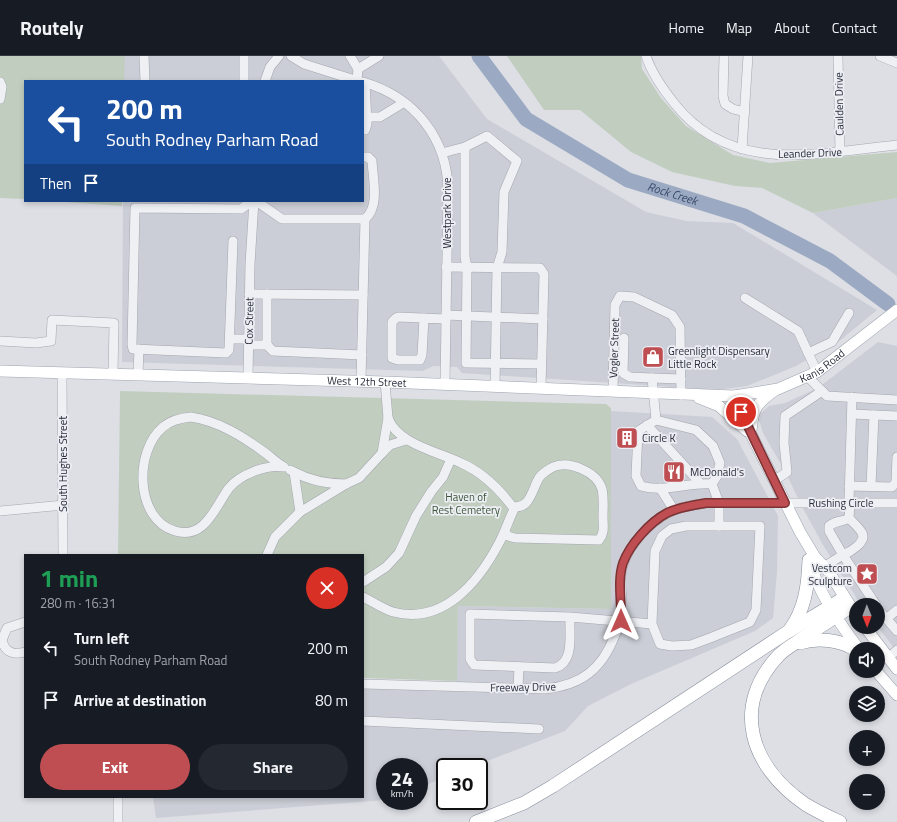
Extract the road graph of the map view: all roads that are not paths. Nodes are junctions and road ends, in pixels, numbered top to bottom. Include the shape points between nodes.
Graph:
1 (144, 56) edge
2 (244, 56) edge
3 (279, 56) edge
4 (291, 56) edge
5 (350, 56) edge
6 (379, 56) edge
7 (646, 56) edge
8 (724, 56) edge
9 (748, 56) edge
10 (838, 56) edge
11 (880, 56) edge
12 (897, 63) edge
13 (358, 69) junction
14 (145, 80) edge
15 (244, 80) edge
16 (265, 80) edge
17 (355, 80) edge
18 (361, 80) edge
19 (0, 82) edge
20 (364, 83) edge
21 (0, 99) edge
22 (364, 103) edge
23 (403, 103) junction
24 (745, 112) junction
25 (366, 117) junction
26 (364, 130) edge
27 (897, 145) edge
28 (465, 147) junction
29 (742, 149) junction
30 (840, 152) junction
31 (442, 153) junction
32 (364, 157) edge
33 (253, 202) edge
34 (254, 202) edge
35 (256, 202) edge
36 (148, 204) edge
37 (188, 204) edge
38 (365, 219) junction
39 (233, 241) dead end
40 (446, 267) junction
41 (467, 268) junction
42 (497, 268) junction
43 (232, 274) junction
44 (250, 275) junction
45 (250, 294) junction
46 (267, 294) junction
47 (363, 295) junction
48 (745, 298) dead end
49 (897, 310) edge
50 (849, 313) dead end
51 (467, 316) junction
52 (446, 317) junction
53 (496, 317) junction
54 (424, 318) junction
55 (543, 319) junction
56 (624, 338) dead end
57 (230, 339) junction
58 (0, 341) edge
59 (249, 342) junction
60 (267, 345) junction
61 (139, 350) junction
62 (808, 353) junction
63 (362, 355) junction
64 (496, 363) junction
65 (541, 364) junction
66 (0, 371) edge
67 (62, 373) junction
68 (113, 374) junction
69 (812, 374) junction
70 (138, 375) junction
71 (248, 378) junction
72 (652, 378) junction
73 (681, 379) junction
74 (361, 382) junction
75 (385, 382) junction
76 (445, 384) junction
77 (495, 386) junction
78 (541, 388) junction
79 (778, 389) junction
80 (613, 391) junction
81 (822, 391) junction
82 (653, 393) junction
83 (685, 395) junction
84 (734, 396) junction
85 (852, 397) junction
86 (897, 400) edge
87 (852, 414) junction
88 (874, 415) junction
89 (897, 416) edge
90 (388, 418) junction
91 (656, 420) junction
92 (647, 425) junction
93 (750, 434) junction
94 (406, 440) junction
95 (382, 454) junction
96 (897, 457) edge
97 (451, 459) junction
98 (284, 467) junction
99 (294, 472) junction
100 (774, 481) junction
101 (700, 483) junction
102 (346, 484) junction
103 (712, 484) junction
104 (849, 486) junction
105 (871, 486) junction
106 (660, 488) junction
107 (849, 502) junction
108 (785, 503) junction
109 (897, 503) edge
110 (719, 504) junction
111 (64, 505) junction
112 (515, 507) junction
113 (674, 510) junction
114 (0, 511) edge
115 (300, 512) junction
116 (849, 518) junction
117 (718, 526) junction
118 (505, 532) junction
119 (63, 554) edge
120 (267, 554) edge
121 (843, 555) junction
122 (811, 561) junction
123 (824, 568) junction
124 (364, 581) edge
125 (364, 598) edge
126 (871, 598) edge
127 (849, 605) edge
128 (849, 607) edge
129 (897, 610) edge
130 (833, 612) junction
131 (570, 617) junction
132 (886, 619) joint
133 (621, 621) junction
134 (24, 622) edge
135 (652, 624) junction
136 (789, 631) junction
137 (897, 631) edge
138 (870, 634) edge
139 (852, 642) edge
140 (849, 646) edge
141 (789, 647) junction
142 (897, 650) edge
143 (24, 652) edge
144 (888, 658) junction
145 (519, 667) junction
146 (897, 669) edge
147 (882, 678) edge
148 (364, 684) edge
149 (518, 688) junction
150 (897, 695) edge
151 (364, 721) edge
152 (539, 729) dead end
153 (118, 798) edge
154 (118, 822) edge
155 (476, 822) edge
156 (840, 822) edge

1 - 14 street
2 - 15 street
3 - 16 street via 270,67
4 - 17 street, Westpark Drive via 304,64
5 - 13 street
6 - 13 street
7 - 29 street, Leander Drive via 664,91 692,123 719,141
8 - 24 street via 725,104 732,109
9 - 24 street
10 - 30 street, Caulden Drive
11 - 12 street
13 - 18 street
19 - 21 street
20 - 23 street, Westpark Drive via 389,93
22 - 25 street
23 - 25 street via 380,117
23 - 31 street, Westpark Drive via 422,118
24 - 29 street
25 - 26 street
27 - 30 street, Leander Drive
28 - 31 street
28 - 41 street
28 - 42 street via 487,136 517,161 504,192 502,252
29 - 30 street, Leander Drive via 760,154 792,156
31 - 40 street, Westpark Drive via 448,179
32 - 38 street via 372,161 374,195 371,215
33 - 37 street via 241,210
34 - 44 street, Cox Street
35 - 38 street via 282,219
36 - 37 street
36 - 61 street via 135,208 132,345 134,349
38 - 47 street
39 - 43 street
40 - 41 street
40 - 52 street, Westpark Drive
41 - 42 street
41 - 51 street
42 - 53 street
42 - 55 street via 542,270
43 - 44 street
43 - 57 street
44 - 45 street, Cox Street
45 - 46 street
45 - 59 street, Cox Street
46 - 47 street
46 - 60 street
47 - 63 street
48 - 62 street via 798,331
49 - 69 main road, Kanis Road via 878,327
50 - 62 street via 832,342
51 - 52 street
51 - 53 street
51 - 64 street via 466,363
52 - 54 street
52 - 76 street, Westpark Drive
53 - 55 street
53 - 64 street
54 - 54 street via 398,317 394,320 392,358 421,359
55 - 65 street
56 - 72 street via 623,373 630,378
57 - 59 street
57 - 61 street via 229,350 226,352
58 - 68 street via 50,341 52,320 114,323
59 - 60 street
59 - 71 street, Cox Street
60 - 63 street via 273,351
61 - 70 street
62 - 69 street
63 - 74 street
64 - 65 street
64 - 77 street
65 - 78 street
66 - 67 main road, West 12th Street
67 - 68 main road, West 12th Street
67 - 111 street, South Hughes Street
68 - 70 main road, West 12th Street
69 - 79 main road, Kanis Road
69 - 81 street
70 - 71 main road, West 12th Street
71 - 74 main road, West 12th Street
72 - 73 street
72 - 82 street
73 - 80 street, Vogler Street via 680,326 672,314 634,297 620,296 615,305
73 - 83 street
74 - 75 main road, West 12th Street
75 - 76 main road, West 12th Street
75 - 90 street
76 - 77 main road, West 12th Street
77 - 78 main road, West 12th Street
78 - 80 main road, West 12th Street
79 - 84 main road, Kanis Road
79 - 93 main road via 757,405 752,416
80 - 82 main road, West 12th Street
81 - 85 street via 827,396
81 - 100 street via 785,416 787,472
82 - 83 main road, West 12th Street
82 - 91 street
83 - 84 main road, West 12th Street
83 - 93 main road via 719,406
84 - 93 main road
85 - 86 street
85 - 87 street
87 - 88 street
87 - 104 street
88 - 89 street
88 - 105 street
90 - 94 street via 392,428
90 - 95 street
91 - 92 street
91 - 103 street via 696,430 713,446 720,463
92 - 101 street
92 - 106 street via 638,431 638,482 646,488
93 - 100 main road
94 - 95 street via 390,445
94 - 97 street
95 - 102 street via 358,478
96 - 105 street via 895,485
97 - 112 street via 478,472 498,488
97 - 124 street via 443,477 416,516 399,554 386,568
98 - 98 street via 254,445 216,423 200,418 182,418 161,429 152,444 143,474 144,495 158,523 176,532 191,531 210,519 230,488 240,479 269,466
98 - 99 street
99 - 102 street via 328,484
99 - 115 street
100 - 108 main road
101 - 103 street
101 - 106 street
102 - 115 street
103 - 110 street
104 - 105 street
104 - 107 street
106 - 113 street
107 - 108 street, Rushing Circle
107 - 109 street, Rushing Circle
107 - 116 street
108 - 110 street, Freeway Drive
108 - 122 main road
110 - 113 street, Freeway Drive via 694,505
110 - 117 street
111 - 114 street
111 - 119 street, South Hughes Street
112 - 118 street
112 - 118 street via 527,502 538,478 546,471 556,466 573,466 587,472 602,488 603,533 596,542 515,538
113 - 133 street, Freeway Drive via 647,529 623,563
115 - 120 street via 275,537
116 - 121 street via 862,532 863,537 862,541
116 - 121 street via 845,522 829,526 829,531
117 - 135 street via 686,526 671,529 662,536 655,551
117 - 135 street via 760,526 756,610 750,622 691,645 672,646 660,644
118 - 125 street via 474,582 443,608 424,614 403,614 391,612
121 - 123 street
121 - 126 street
122 - 123 main road
122 - 123 street
122 - 130 main road
122 - 136 highway via 804,600
123 - 127 main road
128 - 130 highway
129 - 132 street
130 - 136 highway
130 - 139 main road
130 - 141 highway
131 - 133 street
131 - 145 street via 569,654 565,663 555,668
131 - 145 street via 470,614 470,659 474,665
132 - 137 street
133 - 135 street
133 - 149 street, Freeway Drive via 605,657 580,680 558,688
134 - 143 street via 7,628 2,640 6,650 11,653
136 - 155 highway via 553,786 524,803
138 - 144 main road
140 - 141 highway via 820,640 805,641
141 - 156 highway via 772,663 758,684 751,713 751,730 756,748 764,765 775,778 806,805
142 - 144 street
144 - 146 main road
145 - 149 street
147 - 150 main road
148 - 149 street, Freeway Drive
151 - 152 street
153 - 154 street

